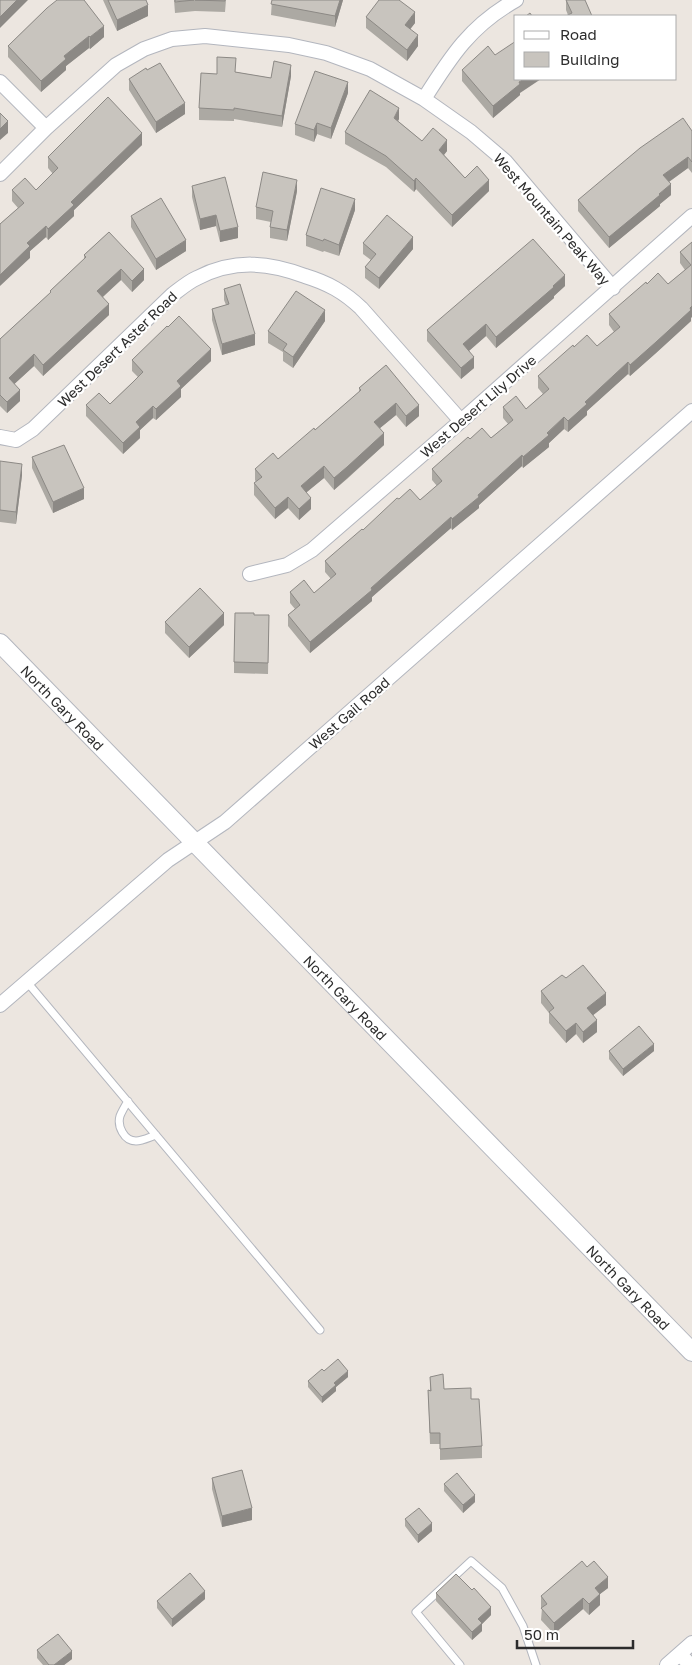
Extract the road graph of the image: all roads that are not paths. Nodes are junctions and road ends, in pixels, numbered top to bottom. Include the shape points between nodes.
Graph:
1 (516, 0) edge
2 (0, 82) edge
3 (424, 99) junction
4 (46, 128) junction
5 (0, 174) edge
6 (692, 216) edge
7 (613, 288) junction
8 (692, 411) edge
9 (461, 421) junction
10 (0, 437) edge
11 (250, 574) dead end
12 (0, 643) edge
13 (195, 842) junction
14 (27, 982) junction
15 (0, 1006) edge
16 (128, 1102) junction
17 (156, 1135) junction
18 (320, 1330) dead end
19 (692, 1352) edge
20 (692, 1643) edge
21 (680, 1654) junction
22 (460, 1665) edge
23 (536, 1665) edge
24 (667, 1665) edge
25 (690, 1665) edge

1 - 3 street via 497,11 468,36
2 - 4 street
3 - 4 street, West Mountain Peak Way via 370,69 326,53 290,44 205,36 172,39 144,49 116,66
3 - 7 street, West Mountain Peak Way via 505,161
4 - 5 street, West Mountain Peak Way
6 - 7 street, West Desert Lily Drive
7 - 9 street, West Desert Lily Drive
8 - 13 street, West Gail Road via 225,822
9 - 10 street, West Desert Aster Road via 346,294 292,271 248,264 197,278 172,295 33,429 16,440
9 - 11 street, West Desert Lily Drive via 312,550 287,565
12 - 13 street, North Gary Road
13 - 14 street, West Gail Road via 168,860
13 - 19 street, North Gary Road
14 - 15 street, West Gail Road
14 - 16 lane
16 - 17 lane
16 - 17 lane via 119,1118 124,1135 137,1141
17 - 18 lane
20 - 21 street
21 - 24 street
21 - 25 street
22 - 23 lane via 416,1612 472,1561 502,1588 523,1626

